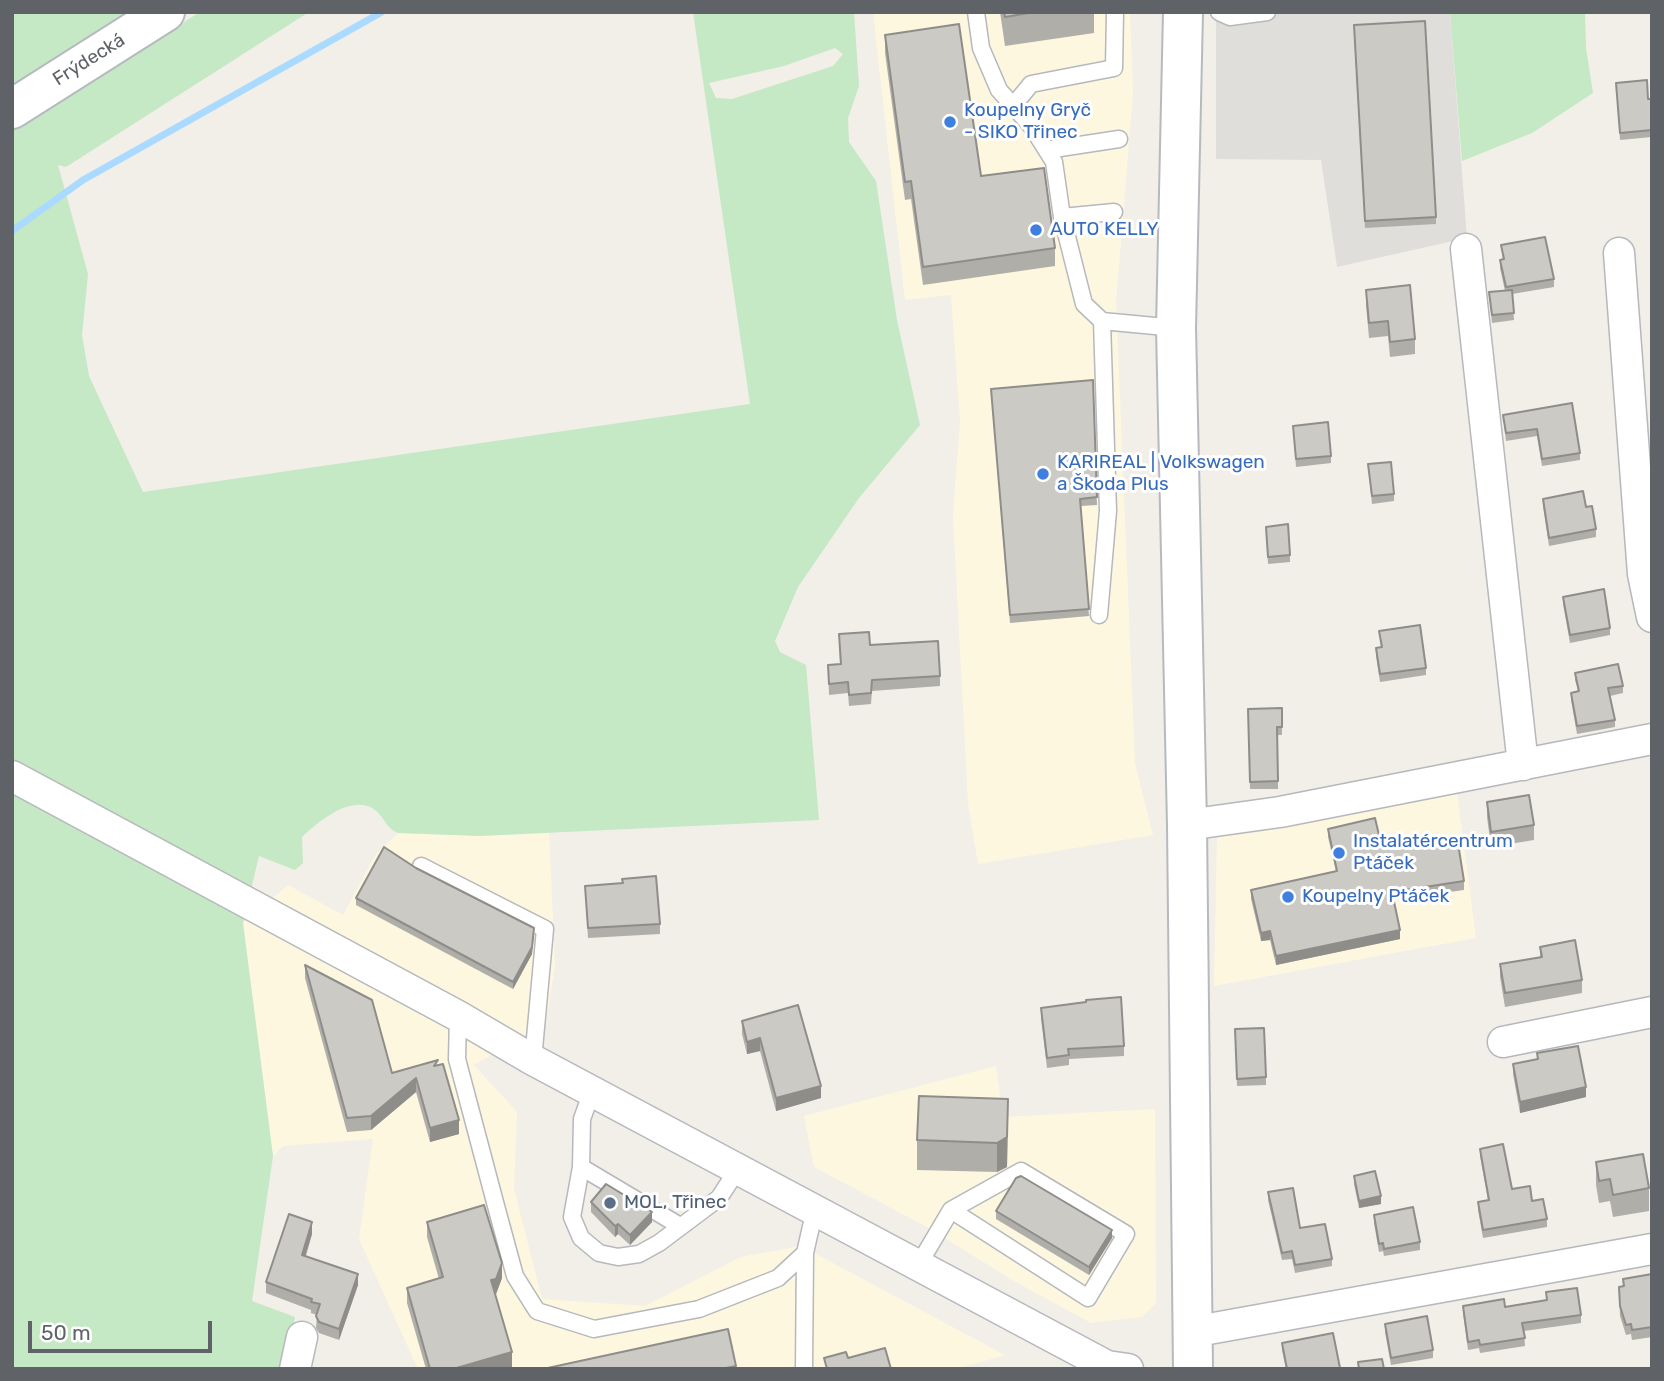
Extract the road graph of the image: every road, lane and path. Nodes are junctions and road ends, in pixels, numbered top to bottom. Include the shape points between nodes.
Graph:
1 (165, 12) edge
2 (976, 12) edge
3 (1115, 12) edge
4 (1183, 12) edge
5 (1219, 12) edge
6 (1267, 12) edge
7 (1013, 106) junction
8 (12, 109) edge
9 (1119, 139) dead end
10 (1047, 150) junction
11 (1114, 212) dead end
12 (1062, 217) junction
13 (1466, 249) dead end
14 (1619, 253) dead end
15 (1102, 321) junction
16 (1176, 328) junction
17 (1099, 615) dead end
18 (1652, 617) edge
19 (1652, 739) edge
20 (1523, 765) junction
21 (12, 776) edge
22 (1186, 825) junction
23 (421, 866) dead end
24 (1652, 1012) edge
25 (458, 1016) junction
26 (1503, 1042) dead end
27 (533, 1060) junction
28 (592, 1091) junction
29 (582, 1167) junction
30 (738, 1169) junction
31 (815, 1209) junction
32 (951, 1210) junction
33 (680, 1226) junction
34 (1652, 1249) edge
35 (805, 1253) junction
36 (919, 1264) junction
37 (302, 1337) dead end
38 (1192, 1350) edge
39 (295, 1369) edge
40 (804, 1369) edge
41 (1128, 1369) edge

1 - 8 main road, Frýdecká
2 - 7 lane via 981,48 999,90
3 - 7 lane via 1114,68 1031,84
4 - 16 main road
5 - 6 lane via 1230,17
7 - 10 lane
9 - 10 lane
10 - 12 lane via 1054,162
11 - 12 lane
12 - 15 lane via 1084,304
13 - 20 street
14 - 18 street via 1643,574
15 - 16 lane
15 - 17 lane via 1108,511
16 - 22 main road
19 - 20 street
20 - 22 street via 1280,812
21 - 25 street
22 - 38 main road
23 - 27 lane via 545,929
24 - 26 street
25 - 27 street
25 - 35 lane via 457,1059 488,1179 515,1276 537,1311 594,1329 699,1309 778,1278
27 - 28 street
28 - 29 lane via 582,1119
28 - 30 street
29 - 33 lane
29 - 33 lane via 572,1217 581,1238 599,1253 618,1257 639,1254
30 - 31 street
30 - 33 lane via 719,1198
31 - 35 lane
31 - 36 street
32 - 32 lane via 1088,1297 1126,1234 1021,1171
32 - 36 lane
34 - 38 street
35 - 40 lane
36 - 41 street via 1107,1366
37 - 39 street

